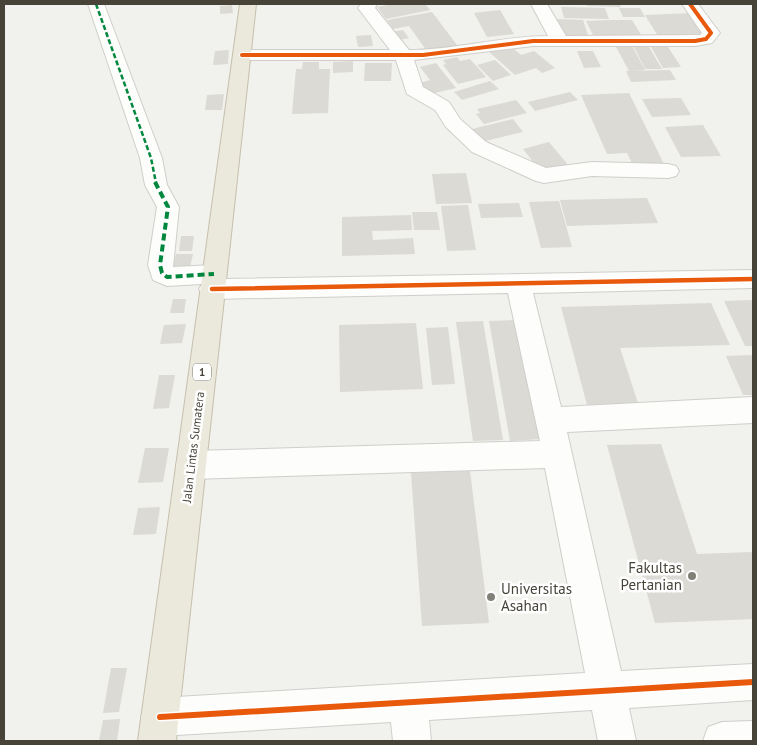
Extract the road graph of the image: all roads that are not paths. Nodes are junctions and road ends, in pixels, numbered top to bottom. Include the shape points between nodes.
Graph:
1 (96, 4) edge
2 (248, 4) edge
3 (369, 4) edge
4 (539, 4) edge
5 (690, 4) edge
6 (560, 41) junction
7 (403, 54) junction
8 (242, 55) junction
9 (668, 170) dead end
10 (753, 279) edge
11 (213, 282) junction
12 (518, 282) junction
13 (753, 410) edge
14 (550, 420) junction
15 (556, 454) junction
16 (191, 465) junction
17 (753, 682) edge
18 (606, 690) junction
19 (408, 702) junction
20 (158, 729) edge
21 (753, 740) edge
22 (412, 741) edge
23 (617, 741) edge
24 (722, 741) edge

1 - 11 street via 151,158 156,186 168,207 160,265 162,273 167,277
2 - 8 highway, Jalan Lintas Sumatera / 1
3 - 7 street via 366,8
4 - 6 street
5 - 6 street via 711,33 706,39
6 - 7 street via 515,42 423,55
7 - 8 street
7 - 9 street via 417,93 442,106 453,123 479,147 536,173 550,176 592,169
8 - 11 highway, Jalan Lintas Sumatera / 1
10 - 12 street
11 - 12 street
11 - 16 highway, Jalan Lintas Sumatera / 1
12 - 14 street
13 - 14 street
14 - 15 street
15 - 16 street
15 - 18 street
16 - 20 highway, Jalan Lintas Sumatera / 1
17 - 18 street
18 - 19 street
18 - 23 street
19 - 20 street
19 - 22 street
21 - 24 street

